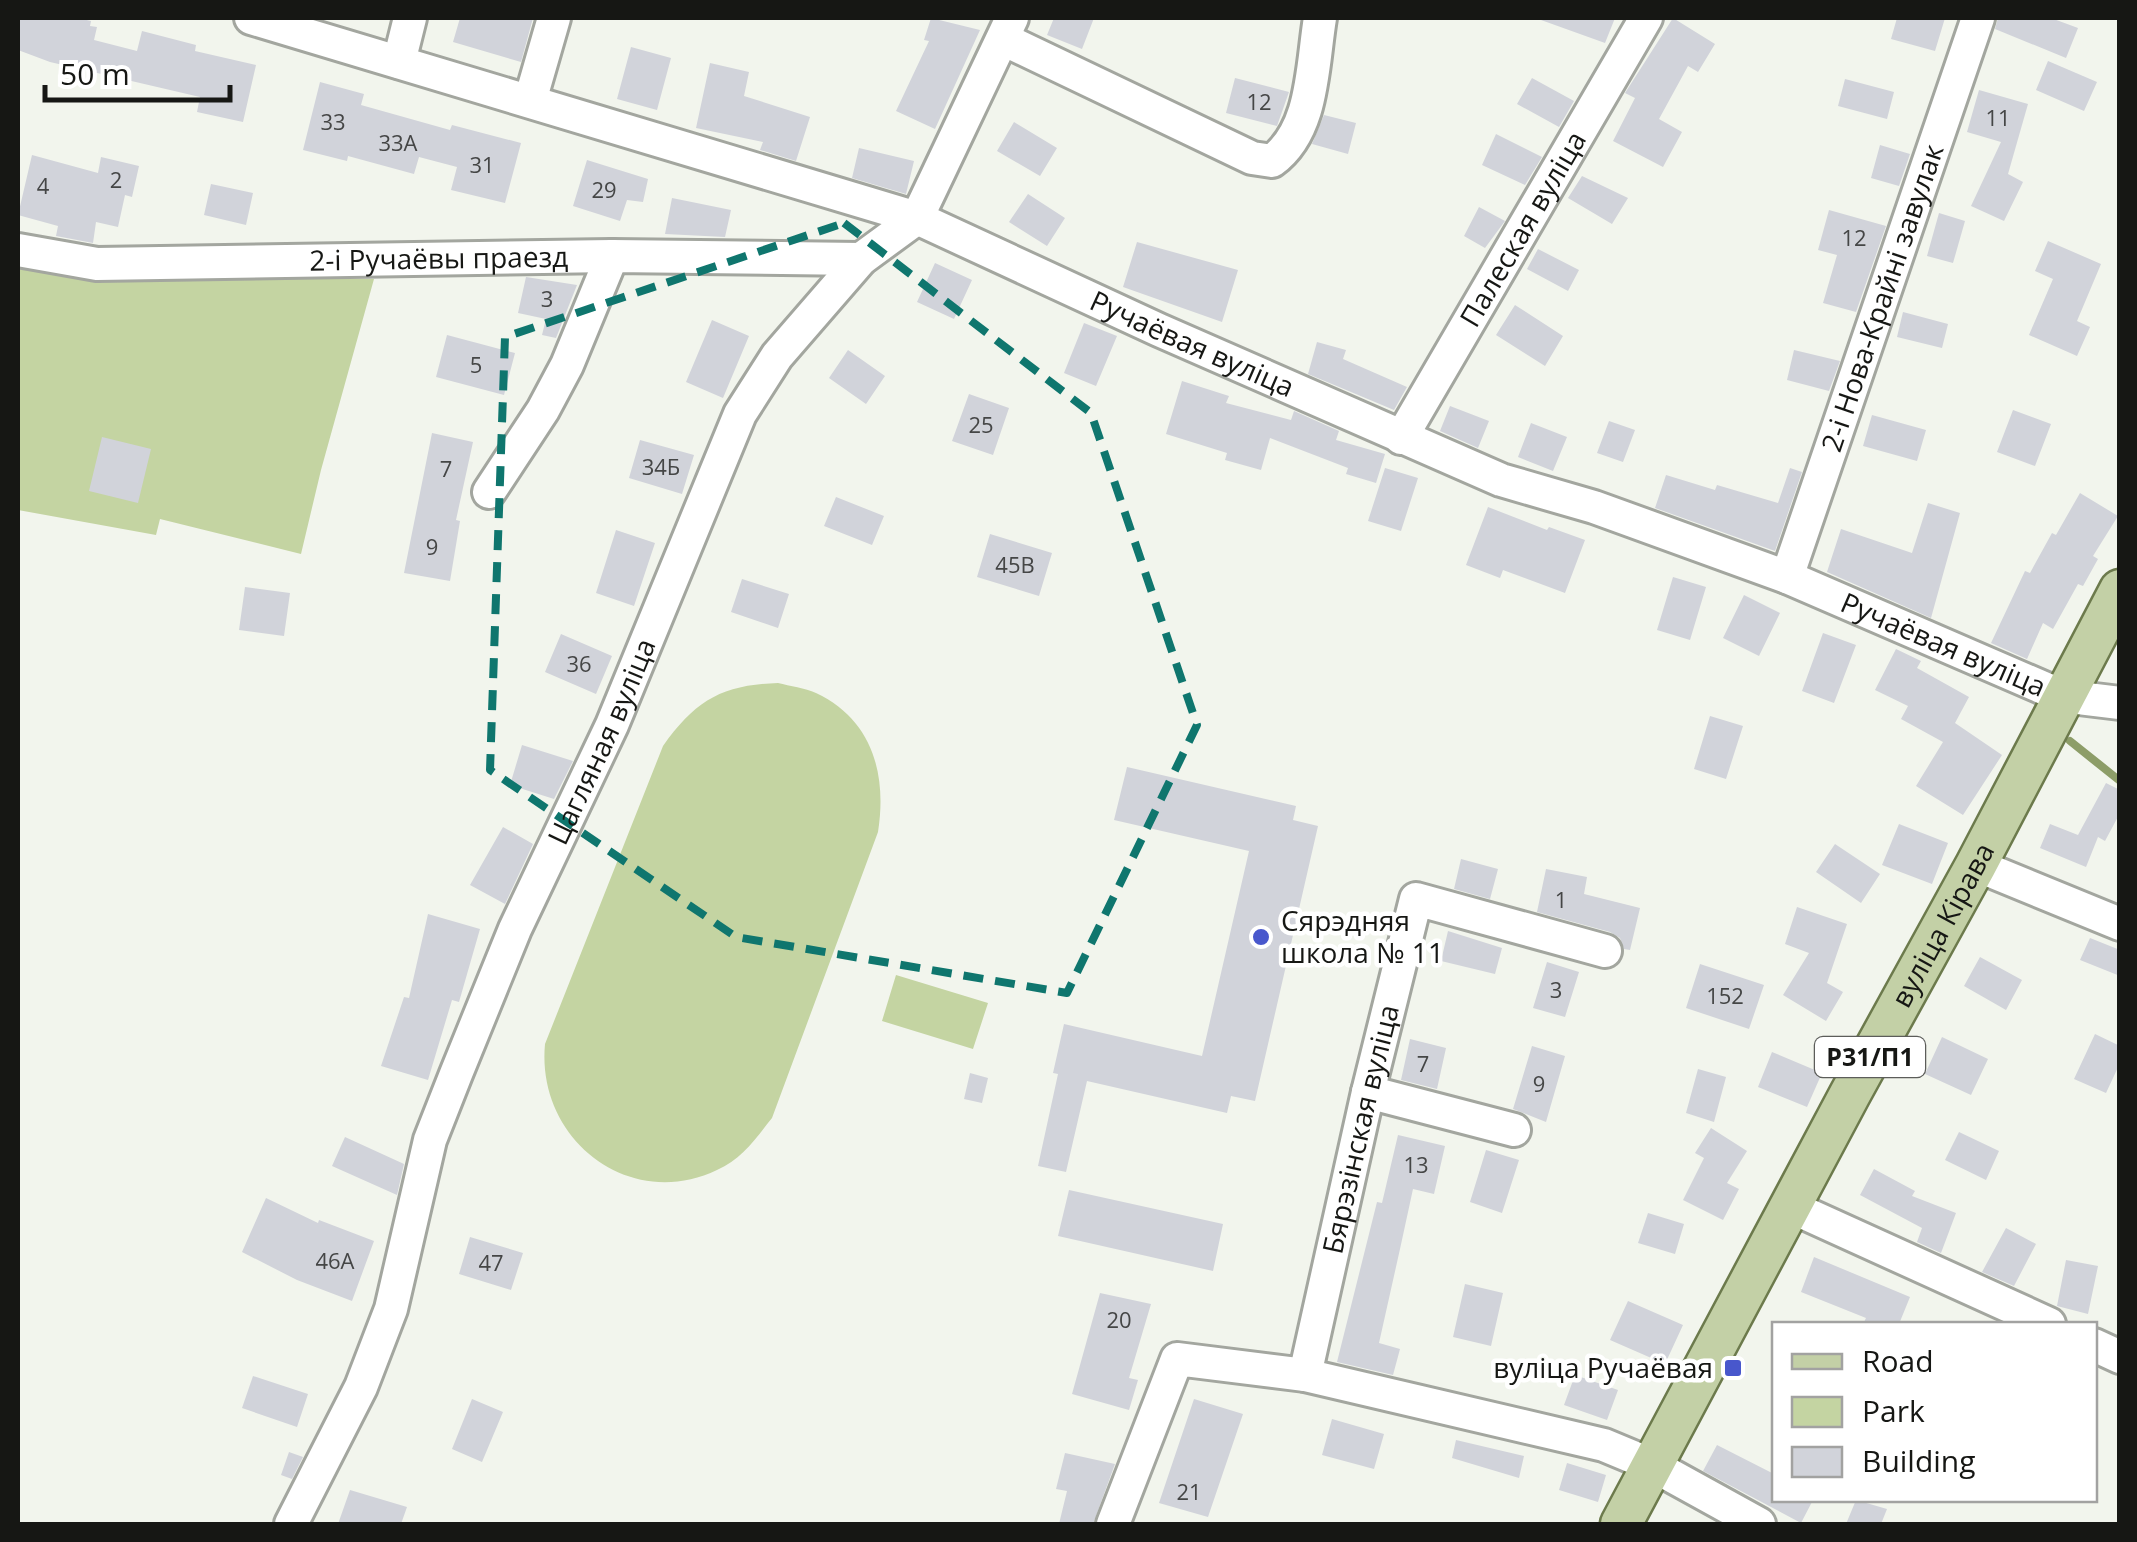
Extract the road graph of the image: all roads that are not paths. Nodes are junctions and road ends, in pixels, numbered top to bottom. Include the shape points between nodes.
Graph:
1 (251, 18) edge
2 (410, 18) edge
3 (554, 18) edge
4 (1320, 18) edge
5 (1646, 18) edge
6 (1978, 18) edge
7 (1007, 28) edge
8 (399, 62) junction
9 (530, 101) junction
10 (916, 218) junction
11 (18, 250) edge
12 (612, 256) junction
13 (861, 258) junction
14 (1401, 438) junction
15 (489, 492) dead end
16 (1787, 578) junction
17 (2120, 590) edge
18 (2062, 696) junction
19 (2120, 704) edge
20 (1976, 866) junction
21 (2120, 924) edge
22 (1606, 951) dead end
23 (1368, 1092) junction
24 (1514, 1130) dead end
25 (1789, 1206) junction
26 (2045, 1322) edge
27 (1306, 1375) junction
28 (1652, 1465) junction
29 (291, 1524) edge
30 (1113, 1524) edge
31 (1621, 1524) edge
32 (1759, 1524) edge

1 - 8 street, Ручаёвая вуліца
2 - 8 street
3 - 9 street
4 - 7 street via 1301,128 1272,161 1252,158
5 - 14 street, Палеская вуліца
6 - 16 street, 2-і Нова-Крайні завулак
7 - 10 street, Цагляная вуліца
8 - 9 street, Ручаёвая вуліца
9 - 10 street, Ручаёвая вуліца
10 - 13 street, Цагляная вуліца
10 - 14 street, Ручаёвая вуліца
11 - 12 street, 2-і Ручаёвы праезд via 97,264
12 - 13 street, 2-і Ручаёвы праезд
12 - 15 street via 567,365
13 - 29 street, Цагляная вуліца via 777,356 740,414 430,1140 391,1309 361,1387
14 - 16 street, Ручаёвая вуліца via 1500,480
16 - 18 street, Ручаёвая вуліца
17 - 18 main road, вуліца Кірава / Р31/П1
18 - 19 street, Ручаёвая вуліца
18 - 20 main road, вуліца Кірава / Р31/П1
20 - 21 street
20 - 25 main road, вуліца Кірава / Р31/П1
22 - 23 street, Бярэзінская вуліца via 1416,899
23 - 24 street
23 - 27 street, Бярэзінская вуліца
25 - 26 street
25 - 28 main road, вуліца Кірава / Р31/П1
27 - 28 street via 1604,1446
27 - 30 street via 1178,1360
28 - 31 main road, вуліца Кірава / Р31/П1
28 - 32 street

